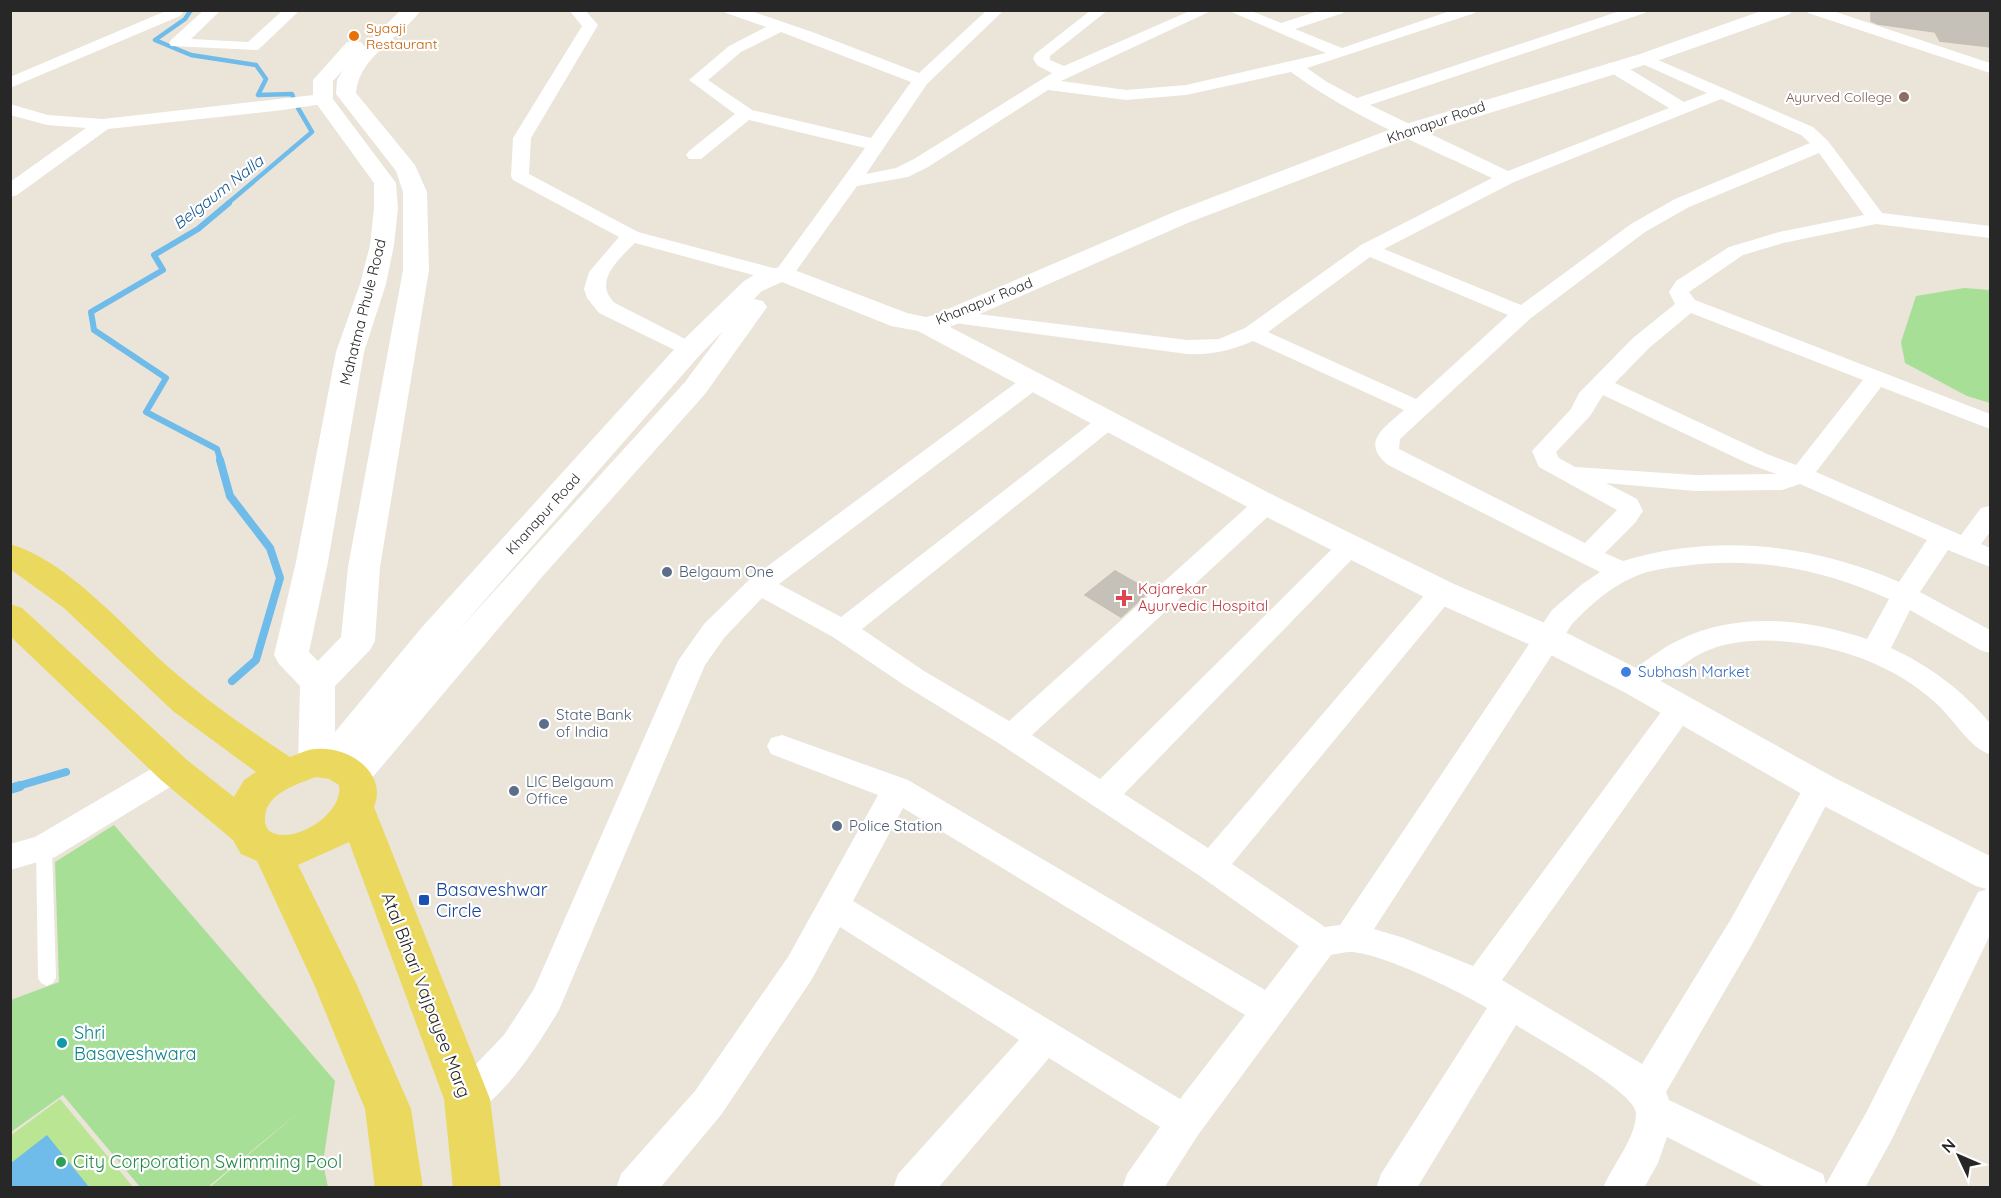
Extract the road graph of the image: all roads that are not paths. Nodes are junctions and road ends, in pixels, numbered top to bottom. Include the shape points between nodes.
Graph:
1 (214, 10) edge
2 (293, 10) edge
3 (391, 10) edge
4 (412, 10) edge
5 (576, 10) edge
6 (730, 10) edge
7 (997, 10) edge
8 (1101, 10) edge
9 (1206, 10) edge
10 (1234, 10) edge
11 (1338, 10) edge
12 (1470, 10) edge
13 (1640, 10) edge
14 (1783, 10) edge
15 (1813, 10) edge
16 (175, 13) dead end
17 (781, 18) edge
18 (1282, 28) junction
19 (1341, 53) junction
20 (1644, 59) junction
21 (1295, 67) junction
22 (1614, 67) junction
23 (1990, 68) edge
24 (1064, 72) junction
25 (921, 81) junction
26 (10, 83) edge
27 (1042, 84) junction
28 (1722, 93) junction
29 (323, 99) junction
30 (1356, 104) junction
31 (1682, 108) junction
32 (10, 109) edge
33 (746, 114) junction
34 (103, 124) junction
35 (1407, 131) junction
36 (1822, 145) junction
37 (877, 146) junction
38 (695, 155) dead end
39 (1507, 178) junction
40 (851, 182) junction
41 (10, 191) edge
42 (1876, 218) junction
43 (1990, 232) edge
44 (631, 236) junction
45 (1368, 249) junction
46 (774, 276) junction
47 (1688, 304) junction
48 (1523, 314) junction
49 (940, 321) junction
50 (1253, 333) junction
51 (689, 350) junction
52 (1877, 377) junction
53 (1033, 381) junction
54 (1600, 385) junction
55 (1418, 408) junction
56 (1108, 421) junction
57 (1990, 422) edge
58 (1564, 471) junction
59 (1801, 475) junction
60 (1266, 504) junction
61 (1990, 514) edge
62 (1954, 543) junction
63 (1350, 546) junction
64 (10, 555) edge
65 (1588, 555) junction
66 (1990, 558) edge
67 (1622, 572) junction
68 (759, 585) junction
69 (1442, 592) junction
70 (1904, 596) junction
71 (10, 615) edge
72 (843, 630) junction
73 (1547, 638) junction
74 (1990, 643) edge
75 (1875, 651) junction
76 (318, 682) junction
77 (1636, 683) junction
78 (1680, 708) junction
79 (1011, 736) junction
80 (1990, 743) edge
81 (782, 746) dead end
82 (174, 770) junction
83 (327, 776) junction
84 (1820, 787) junction
85 (897, 789) junction
86 (1102, 796) junction
87 (257, 839) junction
88 (44, 848) junction
89 (10, 857) edge
90 (1211, 867) junction
91 (1990, 874) edge
92 (1990, 902) edge
93 (834, 906) junction
94 (1335, 940) junction
95 (47, 978) dead end
96 (1479, 985) junction
97 (1510, 1003) junction
98 (1269, 1011) junction
99 (1044, 1038) junction
100 (467, 1099) junction
101 (1651, 1101) junction
102 (1185, 1122) junction
103 (399, 1188) edge
104 (477, 1188) edge
105 (635, 1188) edge
106 (912, 1188) edge
107 (1141, 1188) edge
108 (1395, 1188) edge
109 (1622, 1188) edge
110 (1809, 1188) edge
111 (1844, 1188) edge

1 - 2 street via 177,43 252,47
3 - 29 main road via 332,67 323,80
4 - 76 main road via 359,62 347,80 346,94 407,170 415,192 416,270 364,567 358,641
5 - 44 street via 590,25 522,138 520,176
6 - 17 street via 763,20
7 - 25 street
8 - 24 street via 1043,54 1044,63
9 - 24 street
10 - 18 street
11 - 18 street
12 - 19 street
13 - 30 street
14 - 20 main road, Khanapur Road
15 - 23 street
16 - 26 street
17 - 25 street
17 - 33 street via 697,80
18 - 19 street
19 - 21 street
20 - 22 main road, Khanapur Road
20 - 28 street
21 - 27 street via 1164,93 1106,94
21 - 30 street
22 - 31 street
22 - 35 main road, Khanapur Road
24 - 27 street
25 - 37 street
27 - 40 street via 921,163 901,173
28 - 31 street
28 - 36 street via 1788,120
29 - 34 street
29 - 76 main road, Mahatma Phule Road via 385,183 386,208 373,284 350,352 291,655
30 - 35 street
31 - 39 street
32 - 34 street via 47,120
33 - 37 street
33 - 38 street
34 - 41 street
35 - 39 street
35 - 49 main road, Khanapur Road via 1182,217
36 - 42 street
36 - 48 street via 1660,214
37 - 40 street
39 - 45 street
40 - 46 street
42 - 43 street
42 - 47 street via 1736,251 1683,285 1679,291
44 - 46 street
44 - 51 street via 599,274 597,297 607,308
45 - 48 street
45 - 50 street
46 - 49 main road, Khanapur Road via 900,320
46 - 51 main road, Khanapur Road via 753,286
46 - 83 main road via 695,388 531,568
47 - 52 street
47 - 54 street via 1641,343
48 - 55 street
49 - 50 street via 1208,348
49 - 53 main road
50 - 55 street
51 - 83 main road, Khanapur Road via 435,635
52 - 57 street
52 - 59 street
53 - 56 main road
53 - 68 street
54 - 58 street via 1587,398 1582,411 1544,451 1548,462
54 - 59 street
55 - 65 street via 1391,435 1386,443 1387,452
56 - 60 main road
56 - 72 street
58 - 59 street via 1695,483 1782,483
58 - 65 street via 1621,499 1630,511
59 - 62 street
60 - 63 main road
60 - 79 street
61 - 62 street
62 - 66 street
62 - 70 street
63 - 69 main road
63 - 86 street
64 - 83 main road via 94,615 171,689 222,731
65 - 67 street
67 - 70 street via 1655,560 1712,554 1772,555 1837,569
67 - 73 street via 1578,602
68 - 72 street
68 - 100 street via 714,631 692,661 547,999 517,1047
69 - 73 main road
69 - 90 street
70 - 74 street
70 - 75 street
71 - 82 main road
72 - 79 street
73 - 77 main road
73 - 94 street
75 - 77 street via 1800,632 1749,632 1705,640 1670,658
75 - 80 street via 1923,677
76 - 83 main road
77 - 78 main road
78 - 84 main road
78 - 96 street
79 - 86 street
81 - 85 street
82 - 87 main road
82 - 88 street
83 - 87 main road via 269,780 248,803 243,816
83 - 87 main road via 335,831 303,849
83 - 100 main road, Atal Bihari Vajpayee Marg
84 - 91 main road
84 - 101 street
85 - 93 street
85 - 98 street
86 - 90 street
87 - 103 main road via 334,983 388,1109
88 - 89 street
88 - 95 lane
90 - 94 street
92 - 111 street
93 - 99 street
93 - 105 street via 800,968 708,1102
94 - 96 street via 1392,948
94 - 98 street
96 - 97 street
97 - 101 street via 1617,1067
97 - 108 street
98 - 102 street
99 - 102 street
99 - 106 street
100 - 104 main road, Atal Bihari Vajpayee Marg
101 - 109 street via 1645,1150
101 - 110 street
102 - 107 street

